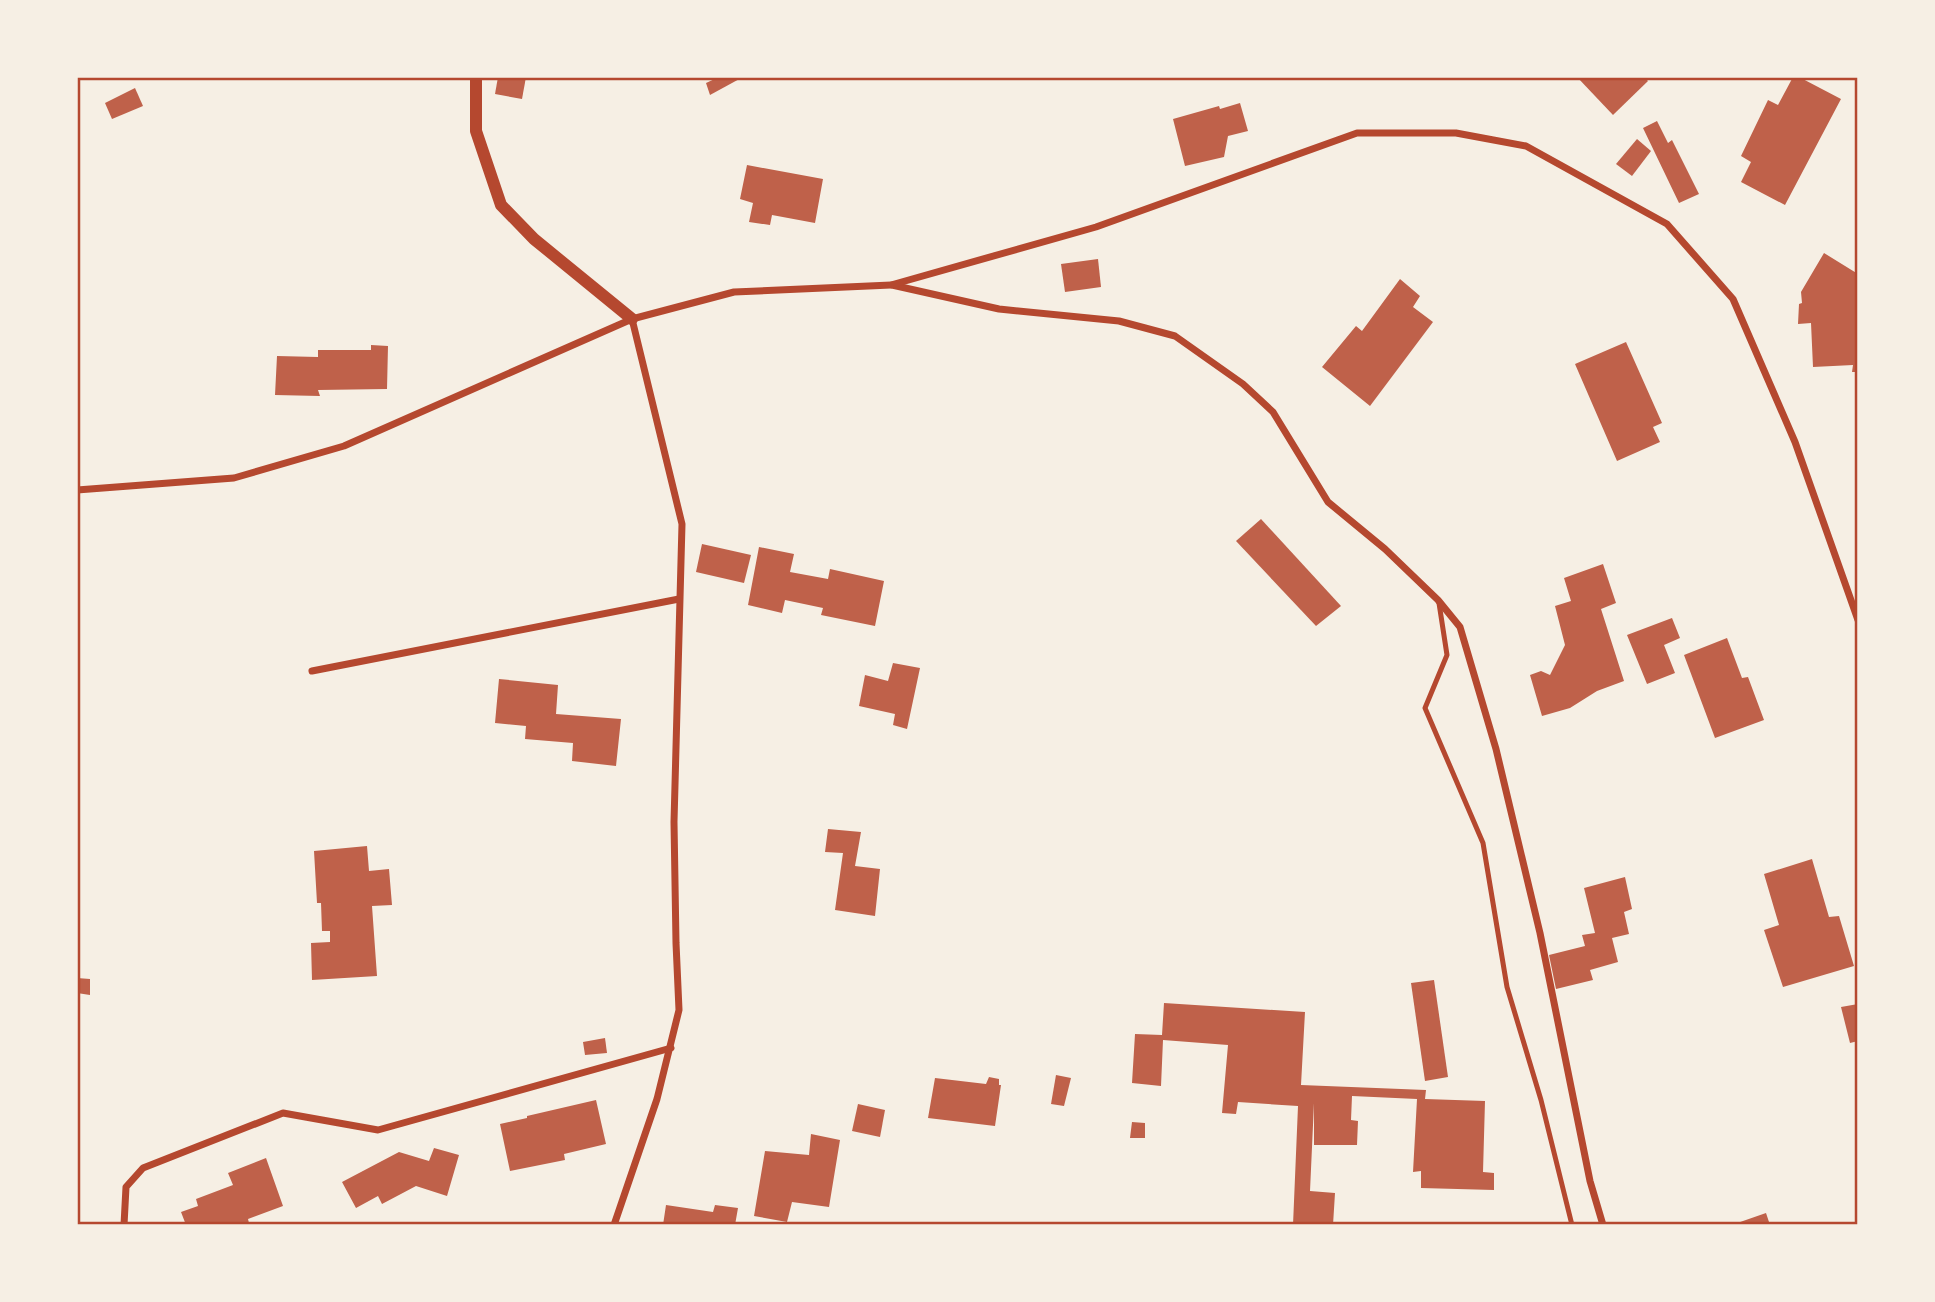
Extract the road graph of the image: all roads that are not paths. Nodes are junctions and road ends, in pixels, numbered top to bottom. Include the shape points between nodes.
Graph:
1 (476, 77) edge
2 (891, 285) junction
3 (632, 319) junction
4 (77, 490) edge
5 (679, 599) junction
6 (1438, 600) junction
7 (1858, 620) edge
8 (312, 671) dead end
9 (671, 1048) junction
10 (124, 1225) edge
11 (614, 1225) edge
12 (1572, 1225) edge
13 (1603, 1225) edge

1 - 3 street via 476,131 501,205 534,239
2 - 3 street via 734,292
2 - 6 street via 999,309 1119,321 1175,336 1243,384 1273,412 1328,502
2 - 7 street via 1096,227 1357,133 1456,133 1526,146 1667,224 1734,299 1795,442
3 - 4 street via 344,446 234,478
3 - 5 street via 682,524
5 - 8 street
5 - 9 street via 674,822 679,1010
6 - 12 lane via 1447,655 1425,708 1483,843 1507,987
6 - 13 street via 1460,627 1496,749
9 - 10 street via 378,1130 283,1113 143,1168 126,1187
9 - 11 street

